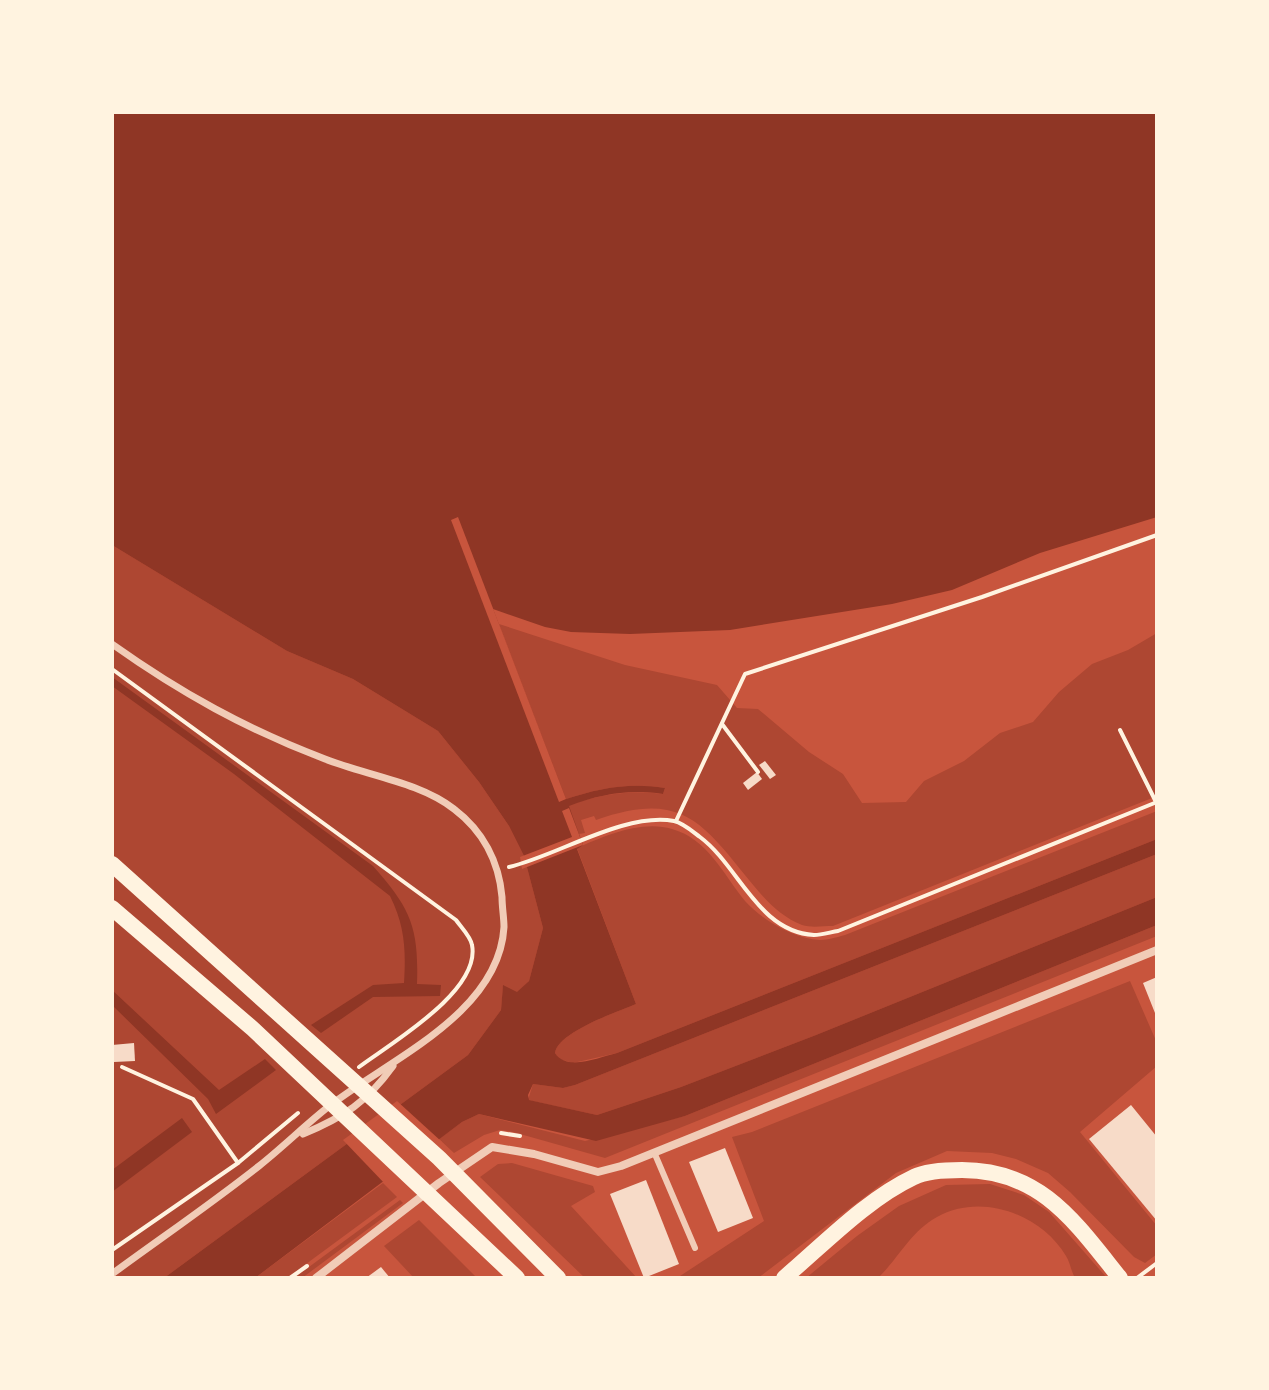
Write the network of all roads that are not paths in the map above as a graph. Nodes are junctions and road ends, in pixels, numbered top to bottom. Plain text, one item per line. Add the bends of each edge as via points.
1 (112, 644) edge
2 (112, 864) edge
3 (112, 908) edge
4 (1157, 950) edge
5 (397, 1061) junction
6 (297, 1136) junction
7 (654, 1152) junction
8 (695, 1248) dead end
9 (112, 1274) edge
10 (316, 1278) edge
11 (517, 1278) edge
12 (558, 1278) edge
13 (784, 1278) edge
14 (1120, 1278) edge

1 - 5 street via 237,723 415,788 454,809 481,838 498,868 504,928 498,955 470,1003
2 - 12 main road via 439,1158
3 - 11 main road via 253,1029
4 - 7 street
5 - 6 street via 326,1109
5 - 6 street via 375,1091 336,1120
6 - 9 street
7 - 8 lane
7 - 10 street via 598,1172 492,1147
13 - 14 main road via 872,1204 915,1176 954,1170 984,1170 1034,1186 1065,1212

